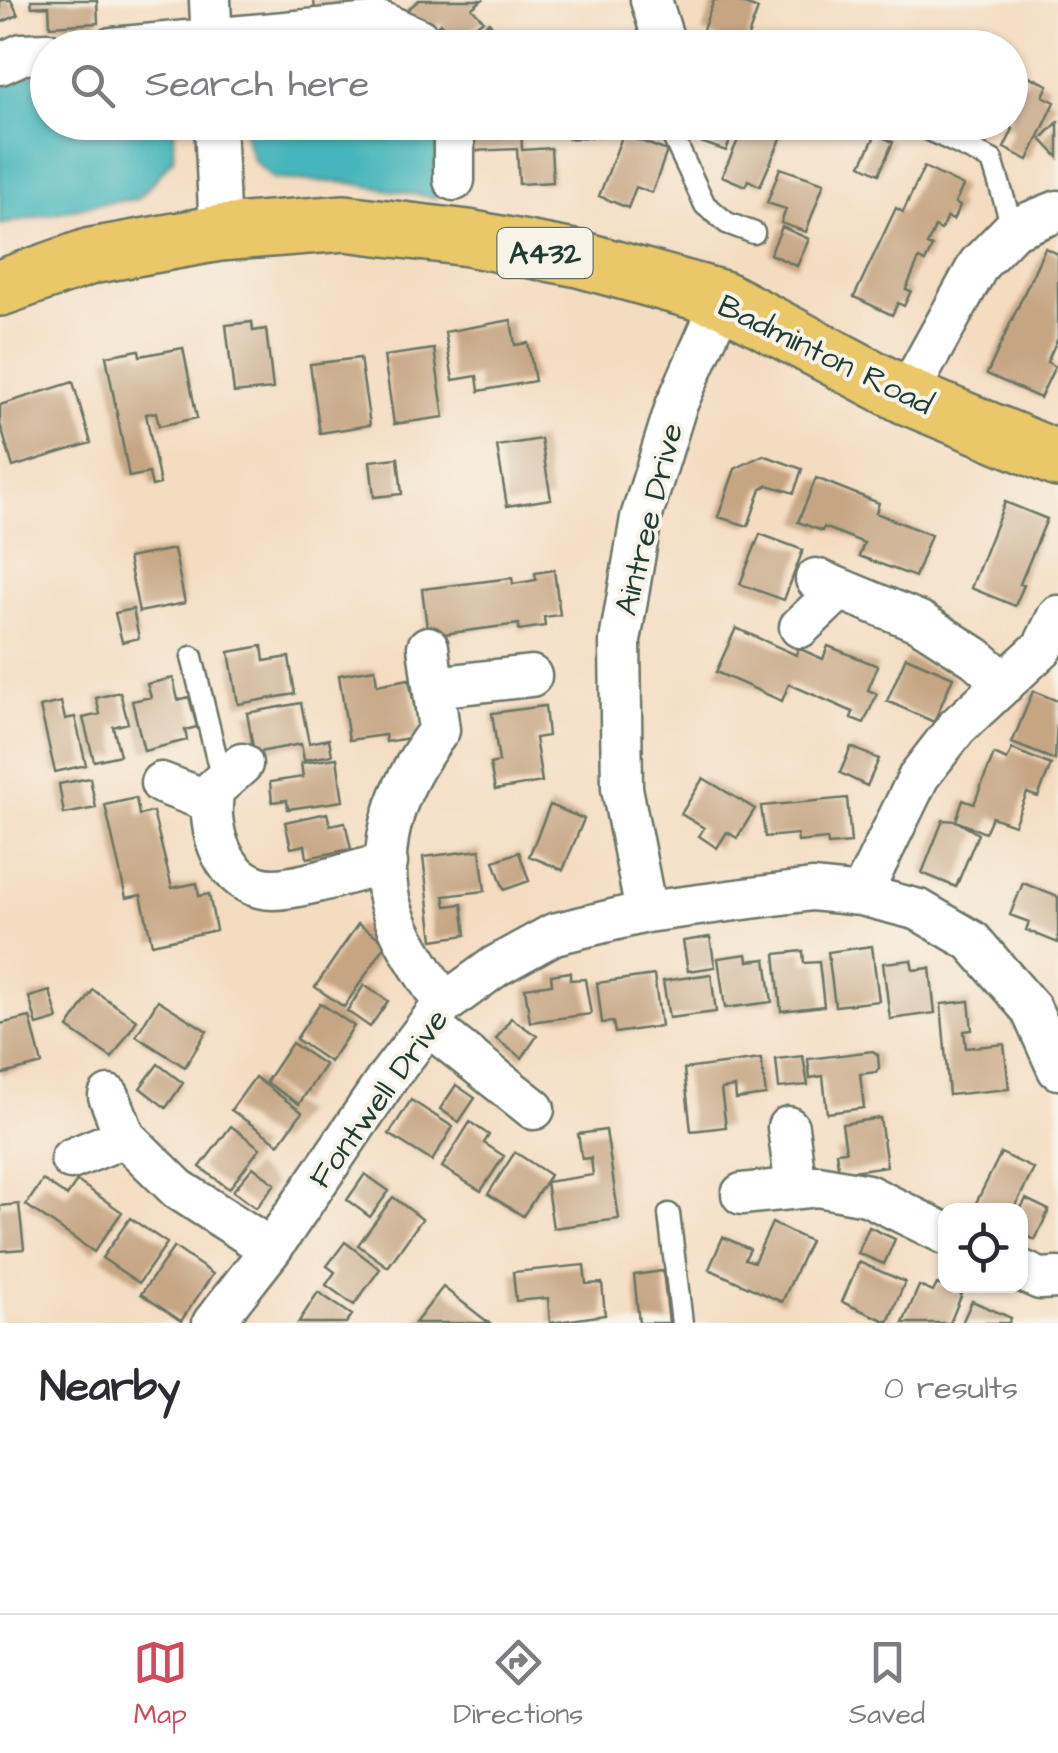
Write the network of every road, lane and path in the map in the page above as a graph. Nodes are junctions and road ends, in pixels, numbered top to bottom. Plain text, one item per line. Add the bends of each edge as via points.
1 (210, 0) edge
2 (651, 0) edge
3 (211, 30) edge
4 (326, 30) edge
5 (399, 30) edge
6 (660, 30) edge
7 (30, 53) edge
8 (0, 64) edge
9 (216, 140) edge
10 (454, 140) edge
11 (674, 140) edge
12 (950, 140) edge
13 (454, 180) dead end
14 (1058, 211) edge
15 (1014, 229) junction
16 (220, 233) junction
17 (754, 233) dead end
18 (0, 288) edge
19 (723, 299) junction
20 (906, 396) junction
21 (1058, 459) edge
22 (800, 627) dead end
23 (1053, 639) edge
24 (428, 647) dead end
25 (192, 657) dead end
26 (531, 676) dead end
27 (1005, 683) junction
28 (434, 687) junction
29 (161, 782) dead end
30 (225, 782) junction
31 (386, 863) junction
32 (861, 895) junction
33 (646, 912) junction
34 (1044, 1000) edge
35 (436, 1014) junction
36 (1058, 1069) edge
37 (109, 1096) dead end
38 (534, 1109) dead end
39 (788, 1127) dead end
40 (125, 1137) junction
41 (71, 1159) dead end
42 (796, 1188) junction
43 (742, 1194) dead end
44 (669, 1214) dead end
45 (938, 1230) edge
46 (271, 1248) junction
47 (1028, 1274) edge
48 (1058, 1278) edge
49 (213, 1323) edge
50 (682, 1323) edge

1 - 3 street
2 - 6 street
4 - 5 street via 383,23
7 - 8 street
9 - 16 street
10 - 13 street
11 - 17 lane via 705,205 726,223
12 - 15 lane via 992,160
14 - 15 street
15 - 20 street via 979,264
16 - 18 main road, Badminton Road / A432 via 92,256
16 - 19 main road, Badminton Road / A432 via 345,223 468,238 580,259
19 - 20 main road, Badminton Road / A432
19 - 33 street, Aintree Drive via 676,406 653,480 620,641 622,788
20 - 21 main road, Badminton Road / A432
22 - 27 street via 827,584 920,622
23 - 27 street
24 - 28 street
25 - 30 lane
26 - 28 street
27 - 32 street via 956,728 920,776
28 - 31 street via 439,730 392,810
29 - 30 street
30 - 31 street via 212,827 220,853 244,880 272,889
31 - 35 street via 388,897
32 - 33 street via 812,890
32 - 34 street via 919,910 972,941
33 - 35 street, Fontwell Drive via 554,934 496,966
34 - 36 street
35 - 38 street
35 - 46 street, Fontwell Drive
37 - 40 street
39 - 42 street
40 - 41 street
40 - 46 street via 178,1189
42 - 43 street
42 - 45 street via 867,1195
44 - 50 lane
46 - 49 street, Fontwell Drive
47 - 48 street

